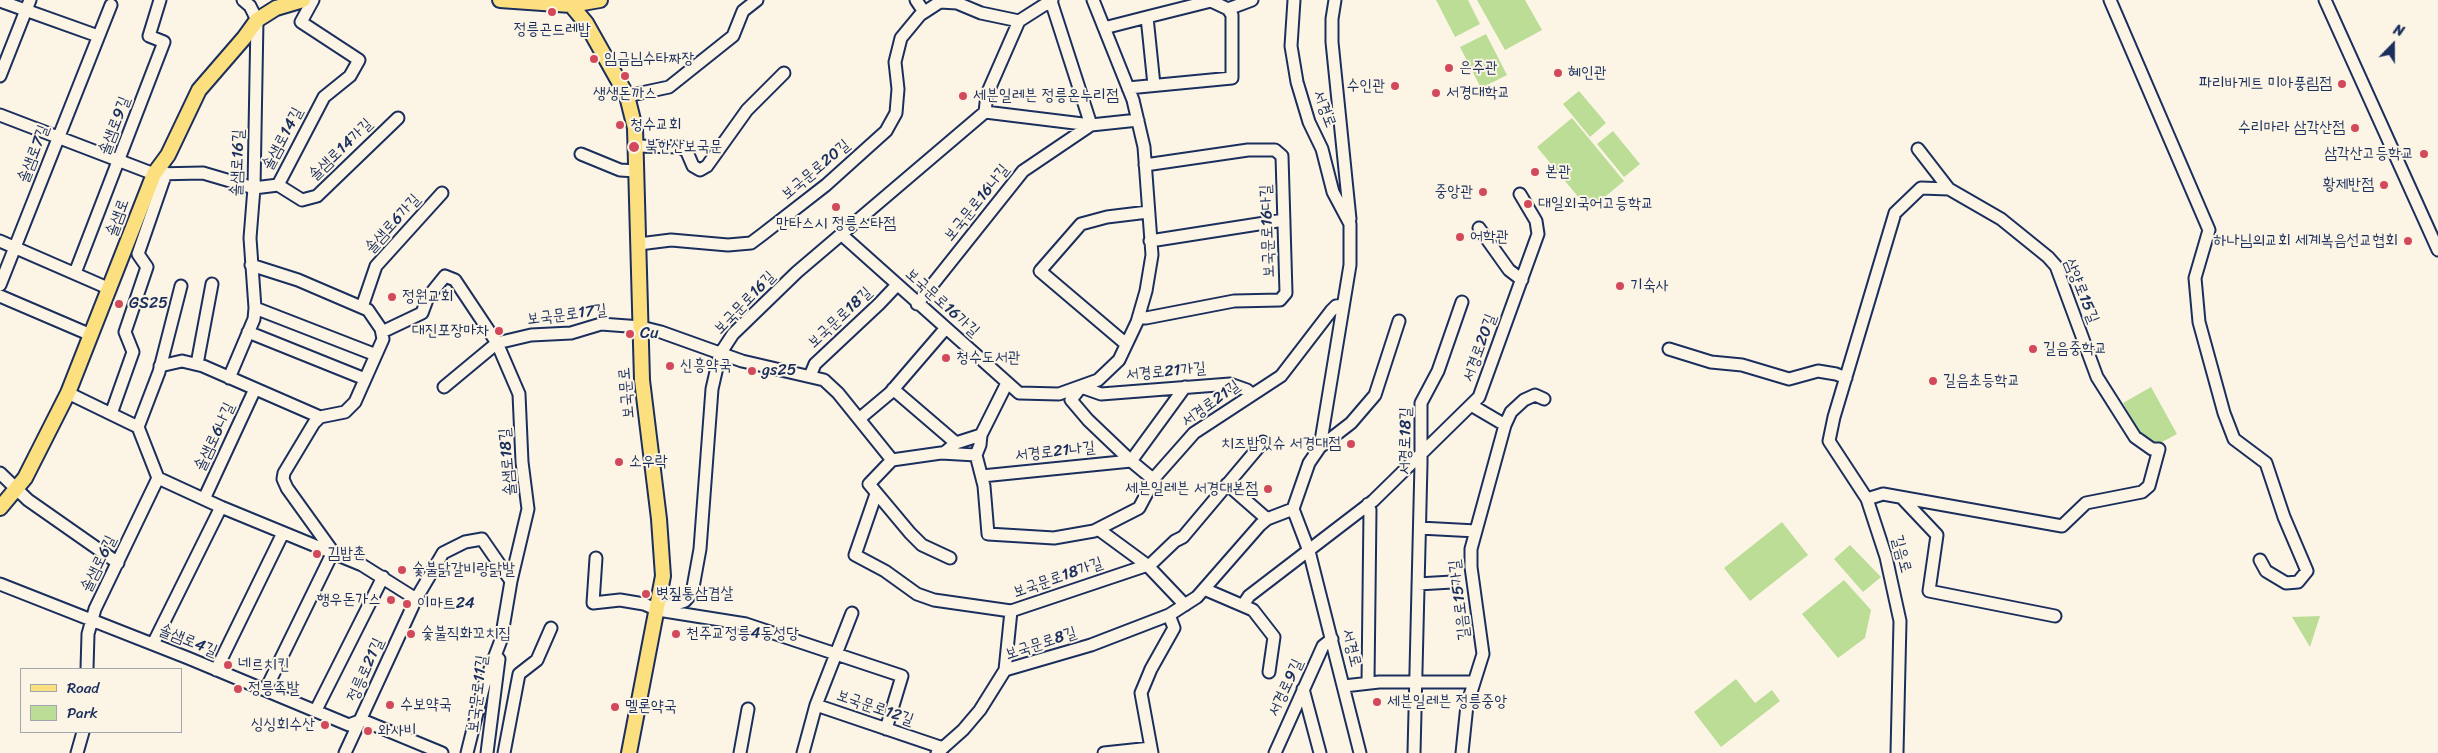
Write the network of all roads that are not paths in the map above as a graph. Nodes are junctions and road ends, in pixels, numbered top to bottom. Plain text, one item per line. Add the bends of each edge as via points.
1 (160, 0) edge
2 (243, 0) edge
3 (302, 0) edge
4 (313, 0) edge
5 (500, 0) edge
6 (600, 0) edge
7 (757, 0) edge
8 (916, 0) edge
9 (1052, 0) edge
10 (1093, 0) edge
11 (1211, 0) edge
12 (1252, 0) edge
13 (1294, 0) edge
14 (1335, 0) edge
15 (2110, 0) edge
16 (2325, 0) edge
17 (0, 1) edge
18 (570, 2) edge
19 (955, 2) edge
20 (111, 5) dead end
21 (28, 6) edge
22 (1228, 9) junction
23 (924, 12) junction
24 (1147, 17) junction
25 (257, 20) junction
26 (1019, 22) junction
27 (1104, 28) junction
28 (98, 36) junction
29 (784, 73) dead end
30 (0, 76) edge
31 (1154, 85) junction
32 (1128, 88) junction
33 (627, 96) junction
34 (985, 112) junction
35 (0, 115) edge
36 (398, 118) dead end
37 (1138, 120) junction
38 (1091, 125) junction
39 (58, 136) junction
40 (635, 146) junction
41 (1918, 149) dead end
42 (581, 154) dead end
43 (119, 160) junction
44 (1146, 165) junction
45 (636, 171) junction
46 (160, 173) junction
47 (278, 185) junction
48 (254, 188) junction
49 (1950, 189) junction
50 (442, 193) dead end
51 (1520, 194) dead end
52 (1148, 212) junction
53 (1284, 220) junction
54 (1350, 224) junction
55 (1479, 228) dead end
56 (842, 235) junction
57 (0, 241) edge
58 (1150, 241) junction
59 (639, 244) junction
60 (16, 247) junction
61 (2438, 250) edge
62 (251, 265) junction
63 (74, 273) junction
64 (1522, 280) junction
65 (212, 284) dead end
66 (0, 285) edge
67 (897, 285) junction
68 (181, 286) dead end
69 (110, 289) junction
70 (0, 296) edge
71 (1462, 302) dead end
72 (917, 304) junction
73 (1343, 305) junction
74 (362, 307) junction
75 (256, 308) junction
76 (1138, 317) junction
77 (1399, 321) dead end
78 (640, 328) junction
79 (945, 328) junction
80 (248, 332) junction
81 (382, 332) junction
82 (91, 335) junction
83 (499, 343) junction
84 (1126, 344) junction
85 (1669, 348) dead end
86 (376, 354) junction
87 (720, 354) junction
88 (197, 364) junction
89 (160, 366) junction
90 (810, 376) junction
91 (229, 378) junction
92 (1846, 378) junction
93 (365, 379) junction
94 (1007, 383) junction
95 (444, 387) dead end
96 (1080, 387) junction
97 (1185, 387) junction
98 (255, 389) junction
99 (893, 389) junction
100 (68, 393) junction
101 (1252, 394) junction
102 (1544, 399) dead end
103 (1471, 405) junction
104 (112, 414) junction
105 (320, 417) junction
106 (859, 419) junction
107 (1505, 425) junction
108 (138, 427) junction
109 (981, 435) junction
110 (1262, 442) dead end
111 (956, 444) junction
112 (1320, 447) junction
113 (1422, 452) junction
114 (944, 453) junction
115 (976, 455) junction
116 (892, 460) junction
117 (1130, 461) junction
118 (0, 473) edge
119 (982, 476) junction
120 (158, 478) junction
121 (1154, 480) junction
122 (1227, 484) junction
123 (17, 490) junction
124 (876, 494) junction
125 (1902, 498) junction
126 (204, 499) junction
127 (1867, 499) junction
128 (1368, 504) junction
129 (221, 507) junction
130 (0, 508) edge
131 (1293, 509) junction
132 (1267, 519) junction
133 (1420, 528) junction
134 (1098, 529) junction
135 (1476, 531) junction
136 (283, 533) junction
137 (1309, 551) junction
138 (333, 552) junction
139 (596, 558) dead end
140 (950, 558) dead end
141 (2260, 560) dead end
142 (118, 563) junction
143 (1146, 566) junction
144 (383, 577) junction
145 (511, 581) junction
146 (1452, 582) dead end
147 (0, 584) edge
148 (1418, 584) junction
149 (1204, 589) junction
150 (416, 599) junction
151 (1185, 605) junction
152 (1244, 605) junction
153 (658, 610) junction
154 (1010, 611) junction
155 (852, 613) dead end
156 (1168, 615) junction
157 (2055, 616) dead end
158 (92, 620) junction
159 (551, 628) dead end
160 (1332, 639) junction
161 (501, 640) junction
162 (153, 644) junction
163 (837, 653) junction
164 (87, 668) edge
165 (216, 670) junction
166 (1006, 670) junction
167 (1269, 672) dead end
168 (1368, 682) junction
169 (1415, 682) junction
170 (1474, 682) junction
171 (1344, 686) junction
172 (267, 687) dead end
173 (1304, 689) junction
174 (816, 705) junction
175 (317, 708) dead end
176 (748, 709) dead end
177 (362, 720) junction
178 (886, 729) junction
179 (83, 733) edge
180 (940, 750) edge
181 (1151, 750) edge
182 (78, 753) edge
183 (345, 753) edge
184 (442, 753) edge
185 (467, 753) edge
186 (487, 753) edge
187 (504, 753) edge
188 (629, 753) edge
189 (740, 753) edge
190 (803, 753) edge
191 (1104, 753) edge
192 (1275, 753) edge
193 (1320, 753) edge
194 (1360, 753) edge
195 (1414, 753) edge
196 (1462, 753) edge
197 (1897, 753) edge

1 - 43 street, 솔샘로9길 via 149,36 164,42
2 - 25 street
3 - 25 main road, 솔샘로 via 276,8
4 - 47 street, 솔샘로14길 via 301,22 359,60 350,76 324,97
5 - 18 main road
6 - 18 main road
7 - 33 street via 743,11 733,36 670,86
8 - 23 street
9 - 26 street
9 - 38 street
10 - 27 street, 보국문로16가길
11 - 22 street
11 - 24 street
12 - 22 street
13 - 54 street, 서경로 via 1291,46 1297,82 1309,122 1322,149 1333,192
14 - 54 street, 서경로 via 1332,42
15 - 141 street via 2209,230 2195,278 2199,322 2224,413 2234,439 2266,463 2307,571 2298,582 2286,583 2266,571
16 - 61 street
17 - 21 street
18 - 33 main road, 보국문로
19 - 23 street, 보국문로20길 via 940,2
19 - 26 street via 981,13
20 - 28 street, 솔샘로7길
21 - 28 street
21 - 30 street
22 - 31 street via 1232,15 1232,78
23 - 59 street, 보국문로20길 via 901,38 895,62 896,113 886,131 826,184 751,243 728,245 671,240
24 - 27 street
24 - 31 street
25 - 46 main road, 솔샘로 via 199,90
25 - 48 street, 솔샘로16길
26 - 34 street via 987,94
27 - 32 street, 보국문로16가길
28 - 39 street, 솔샘로7길
29 - 40 street via 747,110 707,166 700,170 693,166 687,152 681,148
31 - 32 street
32 - 37 street, 보국문로16가길
33 - 40 main road, 보국문로
34 - 38 street
34 - 56 street, 보국문로16길
35 - 39 street
36 - 47 street, 솔샘로14가길 via 317,196 302,200
37 - 38 street
37 - 44 street, 보국문로16가길
38 - 72 street, 보국문로16나길 via 1023,171
39 - 43 street
39 - 60 street, 솔샘로7길
40 - 45 main road, 보국문로
41 - 49 street, 삼양로15길
42 - 45 street via 620,170
43 - 46 street
43 - 63 street, 솔샘로9길
44 - 52 street, 보국문로16가길
44 - 53 street, 보국문로16다길 via 1248,150 1275,150 1282,156
45 - 59 main road, 보국문로
46 - 48 street, 솔샘로14길 via 204,172
46 - 69 main road, 솔샘로
46 - 104 street via 138,254 146,267 125,332 133,352
47 - 48 street, 솔샘로14길
48 - 62 street, 솔샘로16길
49 - 92 street, 길음로 via 1921,188 1895,213
49 - 125 street, 삼양로15길 via 2001,219 2056,266 2096,377 2135,437 2152,449 2159,449 2149,486 2142,492 2086,503 2062,526
50 - 74 street, 솔샘로6가길 via 376,266
51 - 64 street, 서경로20길 via 1536,221 1538,234
52 - 58 street, 보국문로16가길
52 - 84 street via 1081,224 1040,271
53 - 58 street
53 - 76 street, 보국문로16다길 via 1286,292 1280,300 1234,301
54 - 73 street, 서경로 via 1350,265
55 - 64 street via 1509,270
56 - 67 street, 보국문로16가길
56 - 87 street, 보국문로16길 via 797,272 733,334
57 - 60 street
58 - 76 street, 보국문로16가길 via 1152,255
59 - 78 main road, 보국문로
60 - 63 street
60 - 66 street, 솔샘로7길
62 - 74 street via 298,280
62 - 75 street, 솔샘로16길
63 - 69 street
64 - 103 street, 서경로20길 via 1482,391
65 - 88 street
67 - 72 street, 보국문로16가길
67 - 90 street, 보국문로18길 via 815,364
68 - 89 street
69 - 82 main road, 솔샘로
70 - 82 street
71 - 113 street, 서경로18길 via 1438,371 1421,403
72 - 79 street, 보국문로16가길
73 - 101 street, 서경로21길 via 1331,311 1281,376
73 - 112 street, 서경로
74 - 81 street via 368,310
75 - 80 street, 솔샘로16길
75 - 86 street
76 - 84 street, 보국문로16가길
77 - 112 street, 서경로 via 1376,394 1351,424
78 - 83 street, 보국문로17길 via 601,324 571,333 531,335
78 - 87 street via 661,332
78 - 153 main road, 보국문로 via 642,380 663,576
79 - 94 street, 보국문로16가길
79 - 99 street
80 - 91 street, 솔샘로16길
80 - 93 street
81 - 83 street via 422,313 428,297 446,276 455,280
81 - 86 street via 383,339
82 - 100 main road, 솔샘로
83 - 95 street, 보국문로17길
83 - 145 street, 솔샘로18길 via 519,394 528,509
84 - 96 street, 보국문로16가길 via 1119,360 1098,380
85 - 92 street via 1710,362 1742,365 1789,379 1818,371
86 - 93 street
87 - 90 street
87 - 153 street, 보국문로16길 via 712,389 700,549 692,593 685,601
88 - 89 street via 182,360
88 - 91 street
89 - 108 street
90 - 106 street via 824,380 838,392
91 - 98 street
92 - 127 street, 길음로 via 1829,441
93 - 105 street via 355,402 345,412
94 - 96 street, 보국문로16가길 via 1019,393 1059,394
94 - 109 street
96 - 97 street, 서경로21가길 via 1101,394
96 - 117 street via 1071,400
97 - 101 street, 서경로21가길 via 1230,384
97 - 117 street
98 - 105 street
98 - 126 street, 솔샘로6나길
99 - 106 street
99 - 111 street
100 - 104 street
100 - 123 main road, 솔샘로
101 - 121 street, 서경로21길 via 1194,433
102 - 107 street, 길음로15가길 via 1535,395 1524,400 1511,412
103 - 107 street
103 - 113 street, 서경로20길
104 - 108 street
105 - 138 street via 306,433 283,479
106 - 116 street
107 - 135 street, 길음로15가길
108 - 120 street
109 - 111 street
109 - 115 street, 서경로21길
110 - 122 street, 보국문로18가길
111 - 114 street
112 - 131 street, 서경로 via 1309,463
113 - 128 street, 서경로20길
113 - 133 street, 서경로18길
114 - 115 street
114 - 116 street
115 - 119 street, 서경로21길
116 - 124 street via 869,484
117 - 119 street, 서경로21나길
117 - 121 street
118 - 123 street
119 - 134 street, 서경로21길 via 988,534 1054,538
120 - 126 street
120 - 142 street, 솔샘로6길
121 - 134 street, 서경로21길 via 1139,508
122 - 132 street
122 - 143 street, 보국문로18가길 via 1183,536
123 - 130 main road, 솔샘로
123 - 142 street
124 - 140 street via 922,545
124 - 154 street, 보국문로18가길 via 855,555 886,571 917,594 934,600
125 - 127 street via 1883,494
125 - 157 street via 1937,535 1929,591
126 - 129 street
127 - 197 street, 길음로 via 1886,557 1900,621
128 - 137 street, 서경로20길
128 - 168 street
129 - 136 street
129 - 162 street
131 - 132 street, 보국문로8길
131 - 137 street, 서경로
132 - 149 street, 보국문로8길
133 - 135 street
133 - 148 street, 서경로18길
134 - 143 street
135 - 170 street, 길음로15가길 via 1470,567 1483,654
136 - 138 street
136 - 165 street
137 - 152 street via 1249,596
137 - 160 street, 서경로
138 - 144 street
138 - 172 street
139 - 153 street via 594,603 620,600
142 - 158 street, 솔샘로6길
143 - 151 street
143 - 154 street, 보국문로18가길
144 - 150 street
144 - 175 street
145 - 150 street via 482,539 465,542 443,553
145 - 161 street, 솔샘로18길
146 - 148 street
147 - 158 street, 솔샘로4길
148 - 169 street, 서경로18길
149 - 151 street, 보국문로8길
149 - 152 street
150 - 177 street, 정릉로21길
151 - 156 street, 보국문로8길
152 - 167 street via 1253,610 1274,638
153 - 163 street via 746,624
153 - 188 main road, 보국문로
154 - 166 street
155 - 163 street
156 - 166 street, 보국문로8길 via 1091,644
156 - 181 street via 1174,628 1141,693
158 - 162 street, 솔샘로4길
158 - 164 street, 솔샘로6길 via 88,634
159 - 187 street via 537,660 519,674
160 - 171 street, 서경로
160 - 173 street, 서경로9길 via 1323,646
161 - 185 street, 솔샘로18길 via 484,685
161 - 186 street, 보국문로11길
162 - 165 street, 솔샘로4길
163 - 174 street
163 - 178 street via 902,676
165 - 177 street, 솔샘로4길 via 349,725
166 - 180 street, 보국문로8길 via 980,710
168 - 169 street
168 - 171 street
169 - 170 street
169 - 195 street, 서경로18길
170 - 196 street, 길음로15가길 via 1464,718
171 - 194 street, 서경로
173 - 192 street, 서경로9길
173 - 193 street
174 - 178 street, 보국문로12길
174 - 190 street, 보국문로12길
176 - 189 street
177 - 183 street, 정릉로21길
177 - 184 street
178 - 180 street, 보국문로12길
179 - 182 street
181 - 191 street

